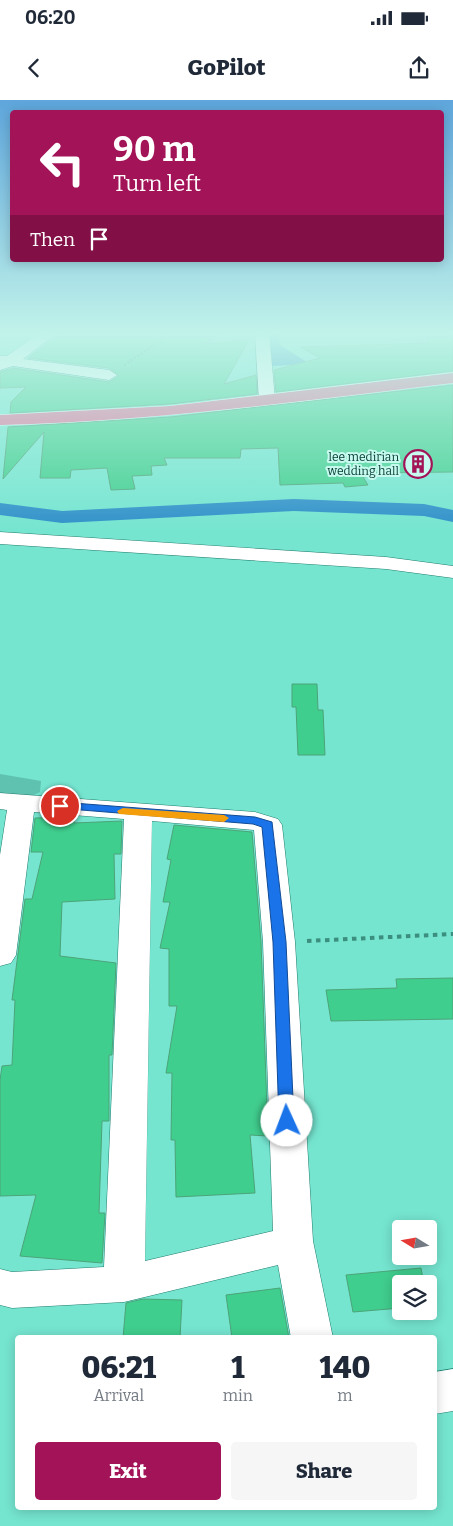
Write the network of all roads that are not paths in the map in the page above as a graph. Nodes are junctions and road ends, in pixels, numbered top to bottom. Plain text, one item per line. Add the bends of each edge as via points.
1 (278, 399) edge
2 (266, 400) joint
3 (0, 420) edge
4 (0, 538) edge
5 (453, 572) edge
6 (11, 802) edge
7 (138, 813) junction
8 (0, 954) edge
9 (293, 1242) junction
10 (124, 1284) junction
11 (0, 1287) edge
12 (311, 1335) edge
13 (453, 1390) edge
14 (437, 1393) edge

1 - 2 highway
2 - 3 highway
4 - 5 street via 386,563
6 - 7 street
6 - 8 street
7 - 9 street via 255,820 268,825 279,942
7 - 10 street
9 - 10 street
9 - 12 street
10 - 11 street via 12,1290
13 - 14 street

